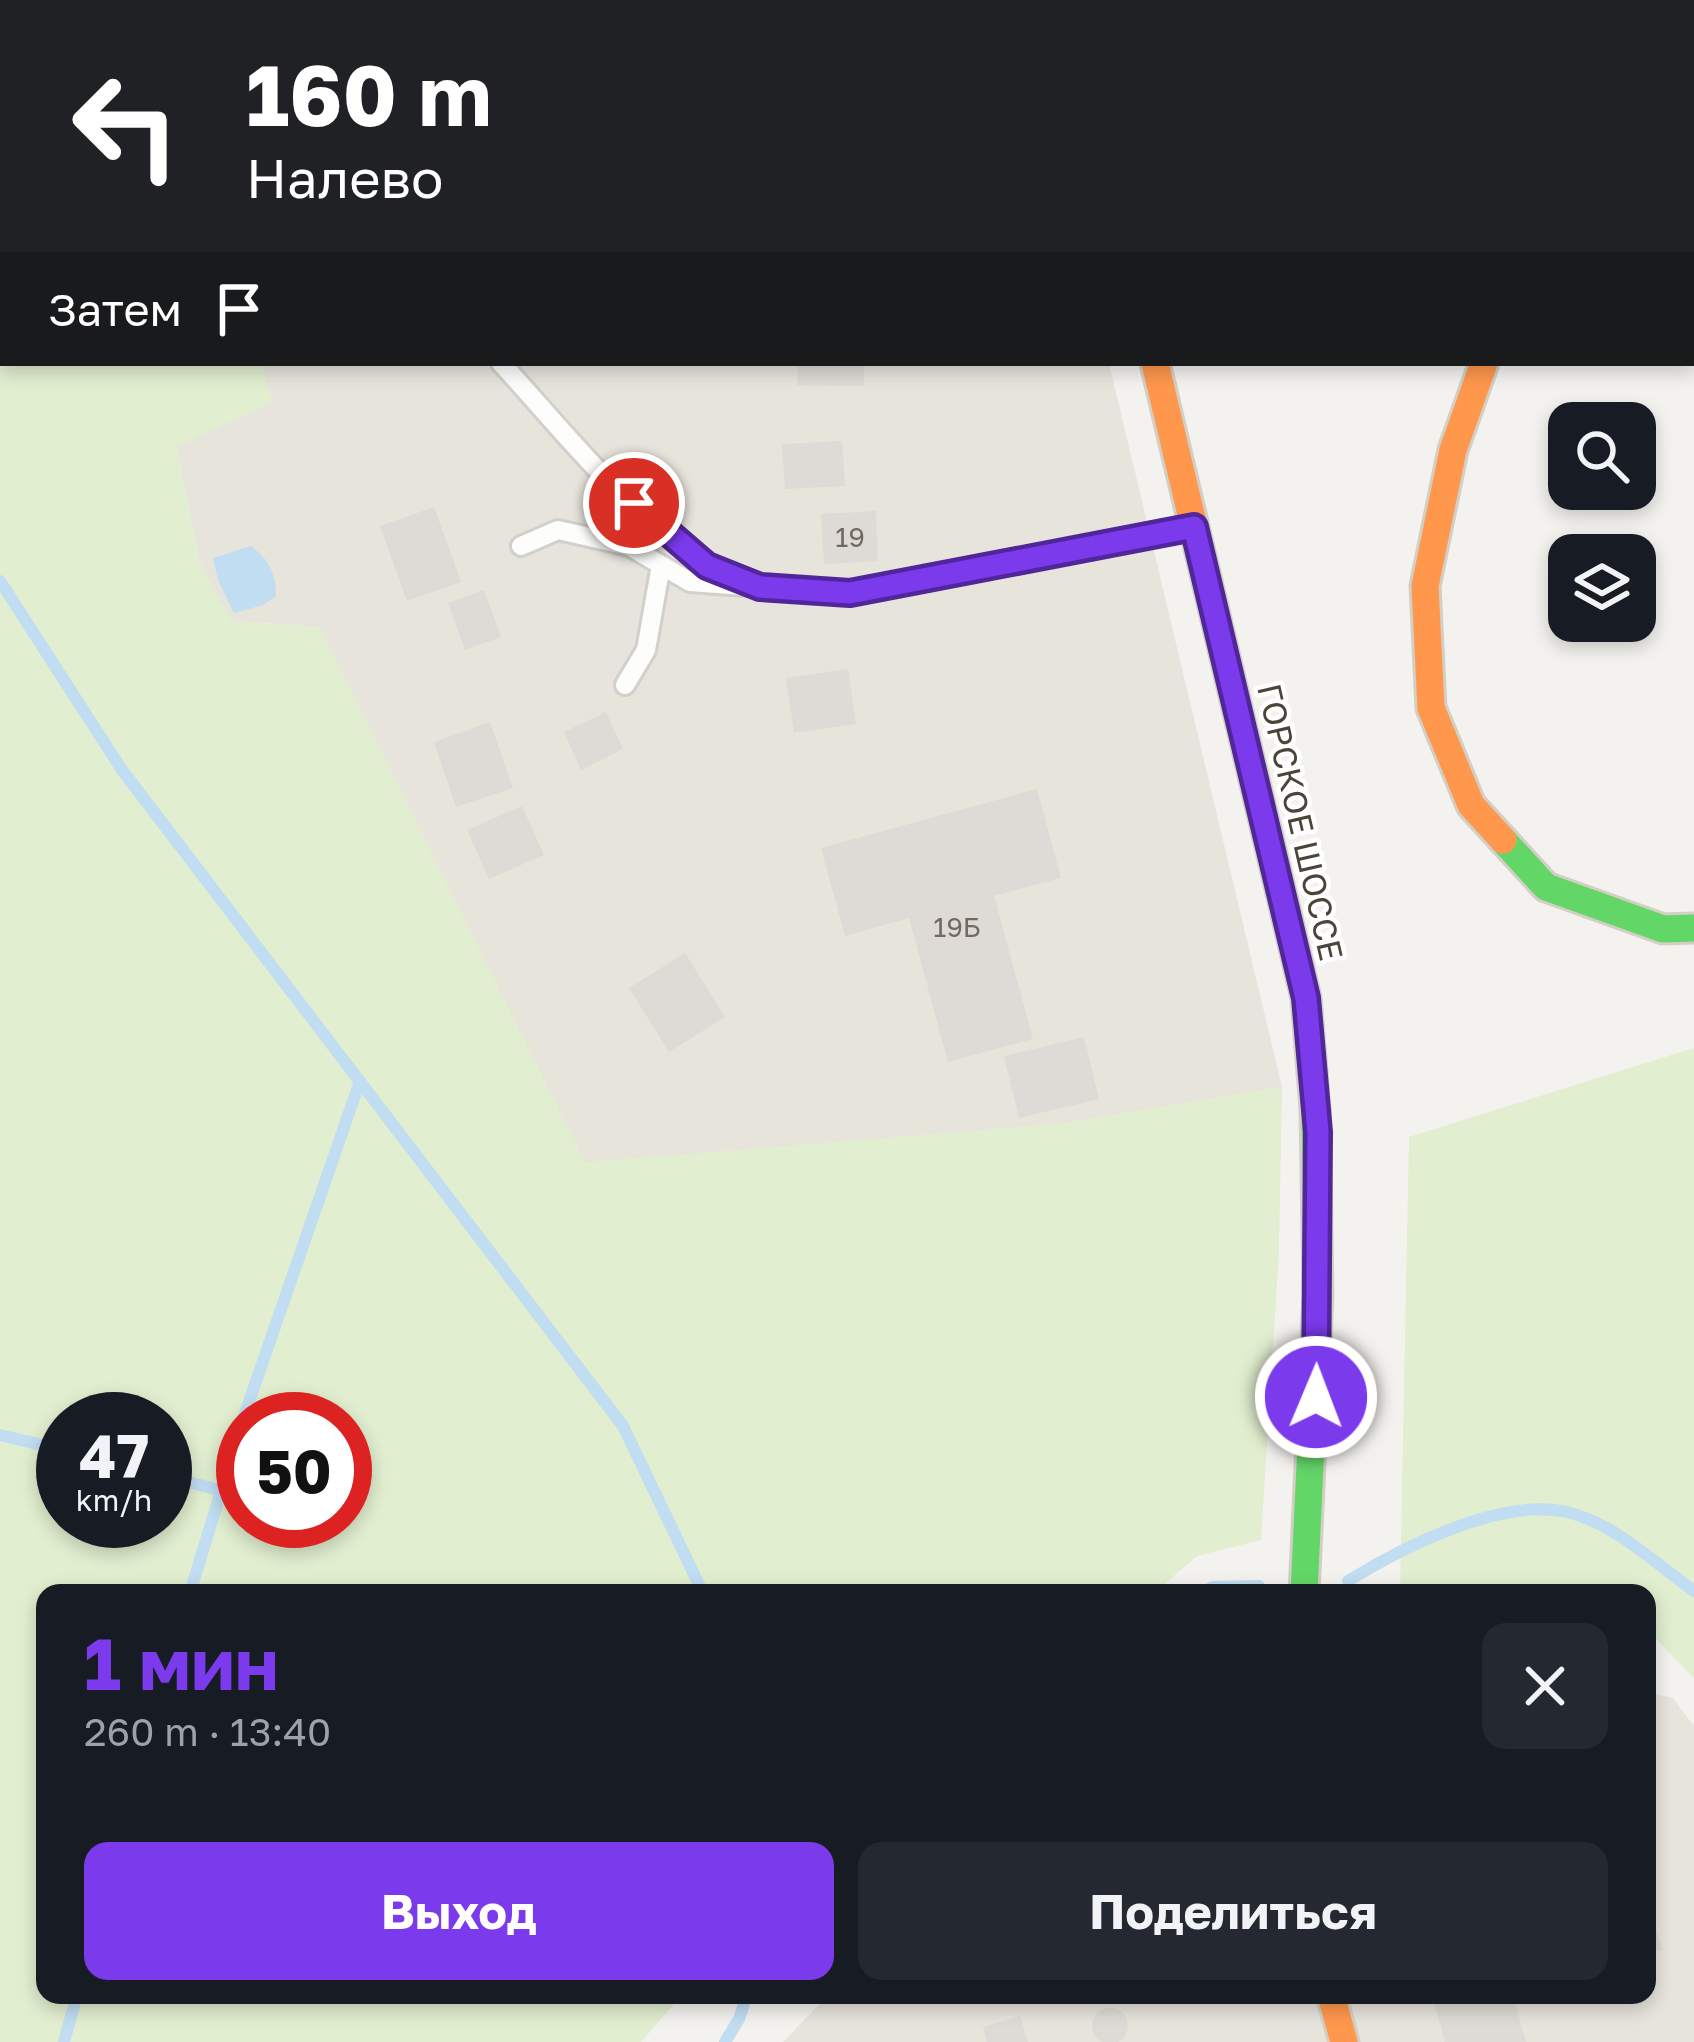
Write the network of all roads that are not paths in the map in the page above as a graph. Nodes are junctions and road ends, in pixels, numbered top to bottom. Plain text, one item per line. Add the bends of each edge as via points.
1 (504, 366) edge
2 (1156, 366) edge
3 (1483, 366) edge
4 (1194, 527) junction
5 (521, 546) dead end
6 (661, 565) junction
7 (760, 587) junction
8 (625, 685) dead end
9 (1694, 928) edge
10 (1305, 1584) edge
11 (1333, 2004) edge
12 (1343, 2042) edge

1 - 7 lane via 662,530 707,566
2 - 4 main road, ГОРСКОЕ ШОССЕ
3 - 9 main road via 1453,450 1425,586 1431,708 1471,805 1546,887 1663,929
4 - 7 lane via 850,593
4 - 10 main road, ГОРСКОЕ ШОССЕ via 1306,998 1318,1098 1316,1397
5 - 6 lane via 557,530 628,546
6 - 7 lane via 690,582
6 - 8 lane via 646,650
11 - 12 main road

